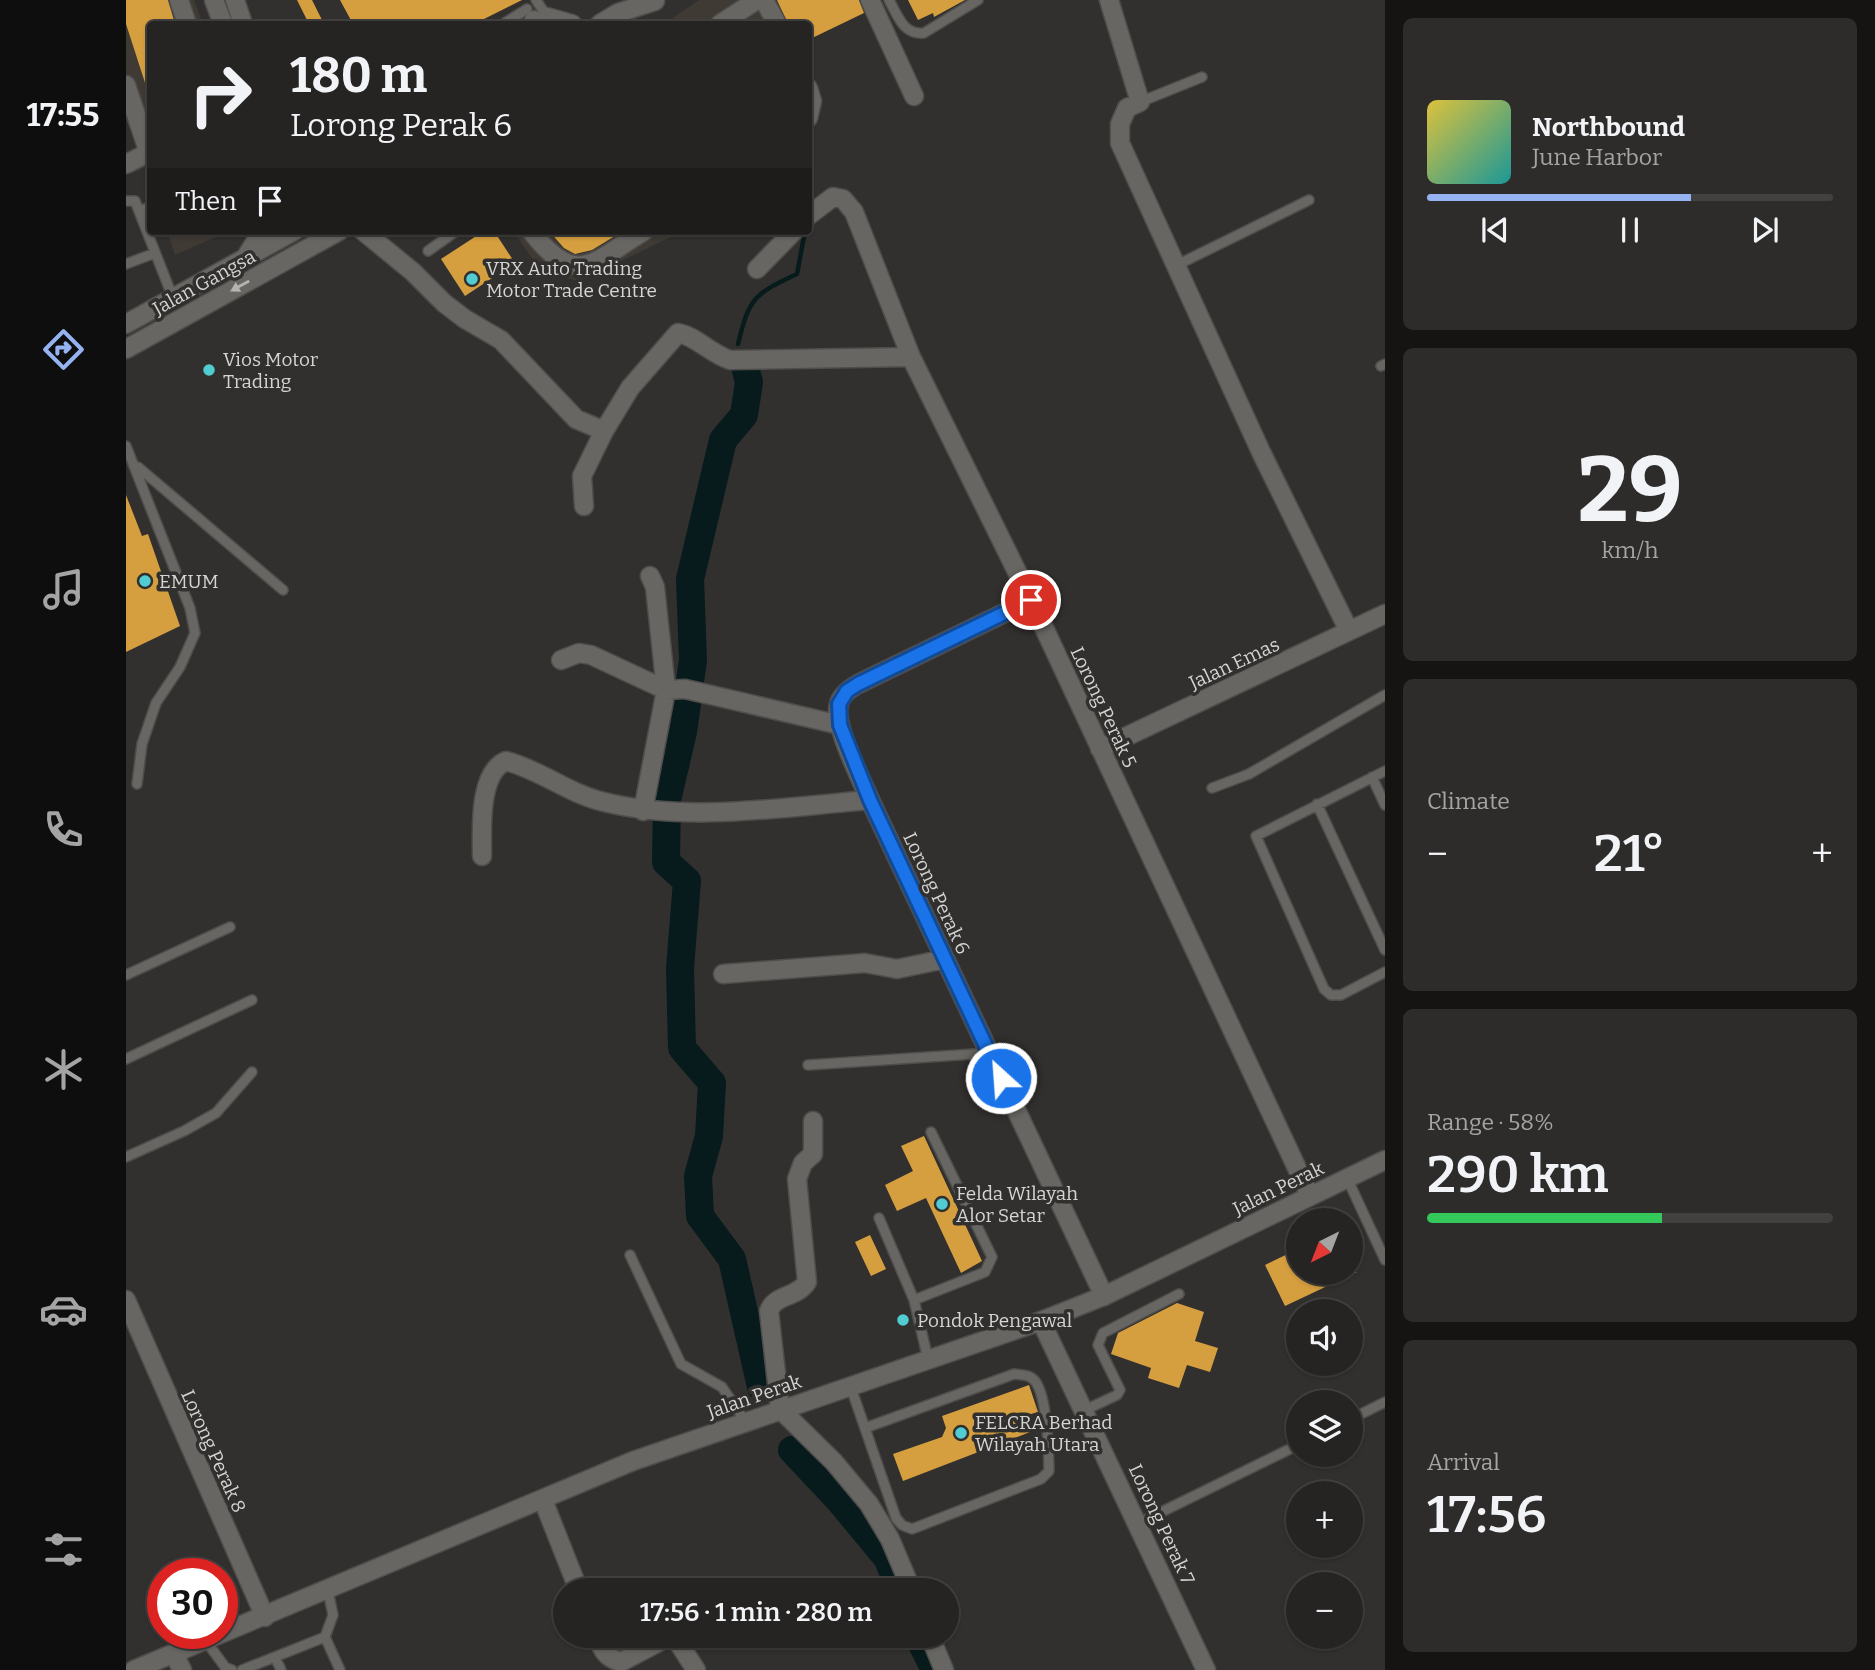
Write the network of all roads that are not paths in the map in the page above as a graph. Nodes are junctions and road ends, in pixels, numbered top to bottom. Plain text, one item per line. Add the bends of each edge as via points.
1 (179, 0) edge
2 (214, 0) edge
3 (235, 0) edge
4 (536, 0) edge
5 (655, 0) edge
6 (757, 0) edge
7 (764, 0) edge
8 (870, 0) edge
9 (889, 0) edge
10 (978, 0) edge
11 (1109, 0) edge
12 (537, 17) edge
13 (186, 21) edge
14 (222, 21) edge
15 (242, 21) edge
16 (518, 21) edge
17 (557, 21) edge
18 (605, 21) edge
19 (630, 21) edge
20 (725, 21) edge
21 (775, 21) edge
22 (1202, 77) dead end
23 (126, 85) edge
24 (914, 96) dead end
25 (1140, 102) junction
26 (147, 142) edge
27 (147, 150) edge
28 (126, 164) edge
29 (126, 201) edge
30 (1309, 201) dead end
31 (147, 208) edge
32 (139, 211) junction
33 (812, 213) edge
34 (147, 232) edge
35 (148, 235) edge
36 (260, 235) edge
37 (287, 235) edge
38 (330, 235) edge
39 (368, 235) edge
40 (450, 235) edge
41 (535, 235) edge
42 (637, 235) edge
43 (790, 235) edge
44 (309, 244) edge
45 (428, 251) dead end
46 (155, 253) junction
47 (246, 258) junction
48 (126, 264) edge
49 (1175, 266) junction
50 (757, 270) dead end
51 (173, 298) junction
52 (126, 324) edge
53 (126, 349) edge
54 (911, 357) junction
55 (604, 431) junction
56 (126, 446) edge
57 (136, 466) junction
58 (584, 506) dead end
59 (650, 576) dead end
60 (283, 590) dead end
61 (1031, 600) junction
62 (1385, 614) edge
63 (1349, 631) junction
64 (562, 660) dead end
65 (666, 690) junction
66 (1385, 695) edge
67 (840, 725) junction
68 (1100, 749) junction
69 (1385, 771) edge
70 (1372, 777) junction
71 (137, 784) dead end
72 (1212, 788) dead end
73 (870, 800) junction
74 (1317, 804) junction
75 (1385, 805) edge
76 (643, 811) junction
77 (482, 856) dead end
78 (230, 927) dead end
79 (1385, 950) edge
80 (945, 959) junction
81 (1385, 972) edge
82 (723, 974) dead end
83 (126, 975) edge
84 (252, 1000) dead end
85 (989, 1053) junction
86 (126, 1059) edge
87 (808, 1065) dead end
88 (252, 1072) dead end
89 (813, 1121) dead end
90 (931, 1132) dead end
91 (126, 1157) edge
92 (1385, 1160) edge
93 (1347, 1178) junction
94 (1310, 1196) junction
95 (879, 1218) dead end
96 (630, 1255) dead end
97 (1385, 1259) edge
98 (1179, 1294) dead end
99 (1104, 1296) junction
100 (126, 1300) edge
101 (914, 1300) junction
102 (1041, 1321) junction
103 (928, 1359) junction
104 (850, 1385) junction
105 (1385, 1402) edge
106 (780, 1409) junction
107 (1084, 1410) junction
108 (1363, 1413) edge
109 (745, 1421) junction
110 (865, 1428) junction
111 (1286, 1451) edge
112 (543, 1500) junction
113 (1139, 1523) junction
114 (574, 1578) edge
115 (906, 1578) edge
116 (328, 1591) junction
117 (265, 1617) junction
118 (238, 1628) edge
119 (325, 1637) junction
120 (602, 1648) edge
121 (648, 1648) edge
122 (680, 1648) edge
123 (935, 1648) edge
124 (195, 1649) edge
125 (212, 1649) edge
126 (275, 1657) junction
127 (178, 1662) edge
128 (134, 1670) edge
129 (232, 1670) edge
130 (242, 1670) edge
131 (281, 1670) edge
132 (340, 1670) edge
133 (696, 1670) edge
134 (944, 1670) edge
135 (1206, 1670) edge

1 - 13 street
2 - 14 street
3 - 15 street
4 - 12 lane
5 - 18 street
5 - 19 street
6 - 20 street
7 - 21 street
8 - 24 street
9 - 10 lane via 905,29 914,34 924,33
11 - 25 street
12 - 16 lane
12 - 17 street
22 - 25 lane
23 - 26 street
25 - 49 street via 1128,108 1120,124 1120,143
27 - 28 street
29 - 32 lane via 135,201
30 - 49 lane
31 - 32 lane
32 - 34 lane
33 - 54 street, Lorong Perak 5 via 833,197 843,199 854,212
35 - 46 lane
36 - 47 street
37 - 47 street, Jalan Gangsa
38 - 44 street, Jalan Gangsa
39 - 55 street via 444,303 501,340 576,419
40 - 45 lane
41 - 42 street via 558,261 579,266
43 - 50 street
44 -> 53 street, Jalan Gangsa
46 - 48 lane
46 - 51 lane
47 - 51 street, Jalan Gangsa
49 - 63 street
51 - 52 street, Jalan Gangsa
54 - 55 street via 730,360 678,333 630,388
54 - 61 street, Lorong Perak 5
55 - 58 street via 582,475
56 - 57 lane
57 - 60 lane
57 - 71 lane via 190,608 195,633 156,704 142,744
59 - 65 street
61 - 67 street via 847,691 839,704
61 - 68 street, Lorong Perak 5
62 - 63 street, Jalan Emas
63 - 68 street, Jalan Emas
64 - 65 street via 579,653 591,655
65 - 67 street
65 - 76 street
66 - 72 lane via 1249,774
67 - 73 street, Lorong Perak 6
68 - 94 street, Lorong Perak 5
69 - 70 lane
70 - 74 lane
70 - 75 lane
73 - 76 street
73 - 80 street, Lorong Perak 6
74 - 79 lane
74 - 81 lane via 1262,831 1256,836 1257,843 1324,989 1341,995
76 - 77 street via 575,794 506,761 493,771 482,807
78 - 83 lane
80 - 82 street via 897,969 865,963
80 - 85 street, Lorong Perak 6
84 - 86 lane
85 - 87 lane
85 - 99 street, Lorong Perak 6
88 - 91 lane via 216,1113
89 - 106 street via 813,1154 803,1163 797,1179 807,1282 795,1294 776,1301 769,1311
90 - 101 lane via 992,1257 985,1272
92 - 93 street, Jalan Perak
93 - 94 street, Jalan Perak
93 - 97 lane
94 - 99 street, Jalan Perak
95 - 101 lane
96 - 109 lane via 673,1352 690,1371 722,1387
98 - 107 lane via 1103,1333 1098,1345 1120,1390
99 - 102 street, Jalan Perak
100 - 117 street, Lorong Perak 8
101 - 103 lane
102 - 103 street, Jalan Perak
102 - 107 street, Lorong Perak 7
103 - 104 street, Jalan Perak
104 - 106 street, Jalan Perak
104 - 110 lane
105 - 108 lane
106 - 109 street, Jalan Perak
106 - 115 street via 869,1504
107 - 113 street, Lorong Perak 7
109 - 112 street, Jalan Perak via 633,1461
110 - 110 lane via 896,1517 912,1529 1041,1479 1049,1471 1041,1395 1027,1375 1014,1374
111 - 113 lane
112 - 114 street
112 - 116 street, Jalan Perak
113 - 135 street, Lorong Perak 7
116 - 117 street, Jalan Perak
116 - 119 lane via 333,1615
117 - 118 street, Jalan Perak
119 - 126 lane
119 - 132 lane
120 - 121 street via 621,1662
122 - 133 street
123 - 134 street
124 - 127 street, Jalan Perak
125 - 129 lane
126 - 130 lane
126 - 131 lane
127 - 128 street, Jalan Perak

